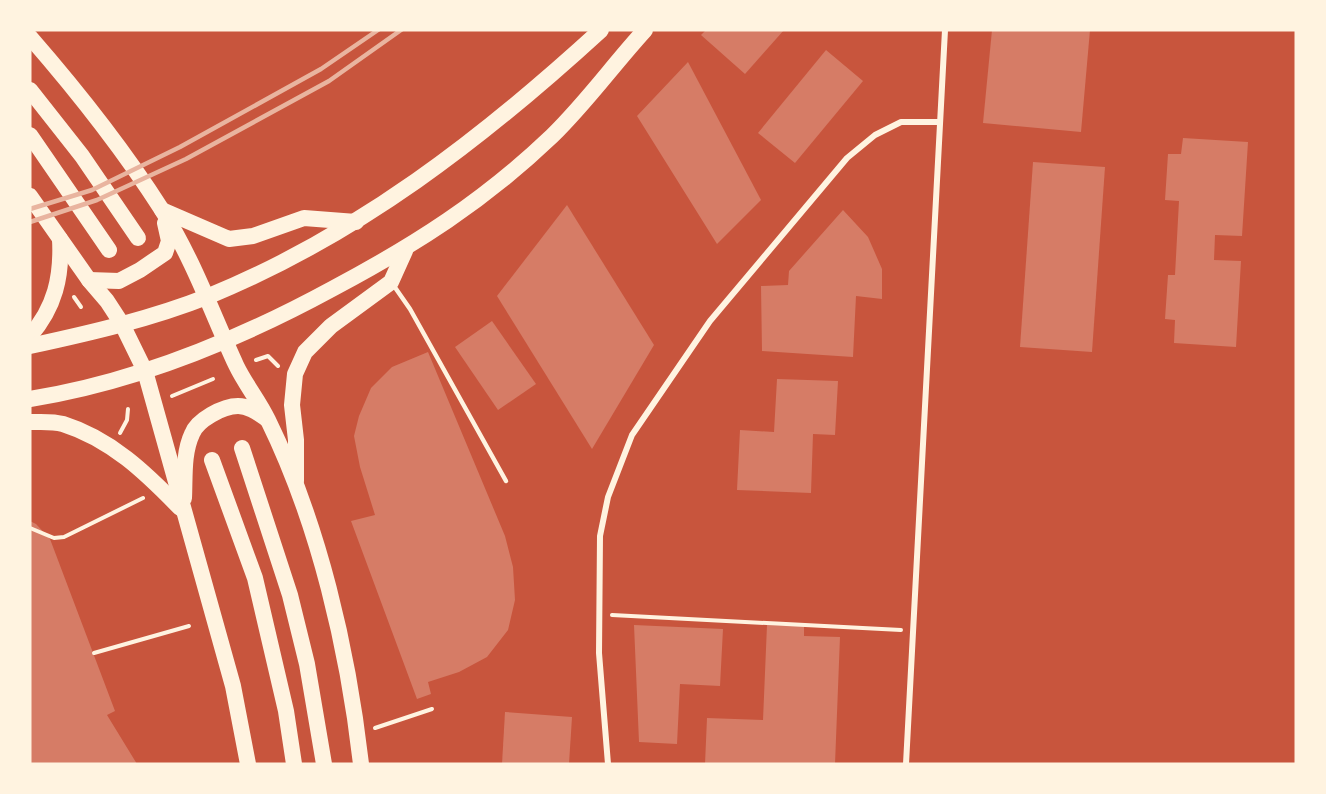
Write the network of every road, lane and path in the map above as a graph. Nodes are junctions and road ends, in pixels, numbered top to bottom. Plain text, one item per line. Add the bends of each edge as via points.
1 (601, 30) edge
2 (645, 30) edge
3 (945, 30) edge
4 (30, 37) edge
5 (30, 90) edge
6 (940, 122) junction
7 (30, 135) edge
8 (30, 196) edge
9 (162, 210) junction
10 (356, 222) junction
11 (60, 238) junction
12 (138, 238) dead end
13 (109, 250) dead end
14 (405, 251) junction
15 (89, 280) junction
16 (391, 282) junction
17 (207, 296) junction
18 (74, 297) dead end
19 (81, 307) dead end
20 (122, 324) junction
21 (30, 336) edge
22 (225, 341) junction
23 (30, 346) edge
24 (256, 360) dead end
25 (282, 370) dead end
26 (145, 371) junction
27 (213, 379) dead end
28 (171, 396) dead end
29 (30, 399) edge
30 (128, 409) dead end
31 (268, 419) junction
32 (30, 422) edge
33 (118, 437) dead end
34 (242, 448) dead end
35 (212, 460) dead end
36 (506, 481) dead end
37 (296, 488) junction
38 (144, 498) dead end
39 (183, 511) junction
40 (30, 528) edge
41 (599, 615) junction
42 (189, 626) dead end
43 (913, 630) junction
44 (94, 653) dead end
45 (432, 709) dead end
46 (375, 728) dead end
47 (249, 764) edge
48 (294, 764) edge
49 (324, 764) edge
50 (361, 764) edge
51 (608, 764) edge
52 (906, 764) edge

1 - 10 highway via 470,144
2 - 14 highway via 550,137 454,218
3 - 6 street
4 - 9 highway via 78,92
5 - 12 highway via 82,156
6 - 41 street via 901,122 875,135 847,158 710,321 632,435 608,497 600,536
6 - 43 street
7 - 13 highway
8 - 11 highway
9 - 10 highway via 230,239 253,236 304,218
9 - 15 highway via 169,241 165,253 119,281
9 - 17 highway
10 - 17 highway
11 - 15 highway
11 - 21 highway via 57,292 44,320
14 - 16 highway
14 - 22 highway via 271,322
15 - 20 highway
16 - 36 lane
16 - 37 highway via 331,326 305,352 292,405
17 - 20 highway
17 - 22 highway
18 - 19 path
20 - 23 highway
20 - 26 highway
22 - 26 highway
22 - 31 highway
24 - 25 path via 268,356
26 - 29 highway
26 - 39 highway
27 - 28 path
30 - 33 path
31 - 37 highway
31 - 39 highway via 253,409 237,406 210,415 192,431
32 - 39 highway via 62,424 113,448 136,463
34 - 49 highway via 290,595 307,664
35 - 48 highway via 255,578 286,711
37 - 50 highway via 342,646
38 - 40 path via 64,537 54,538
39 - 47 highway via 233,686
41 - 43 path
41 - 51 street
42 - 44 path
43 - 52 street
45 - 46 path

